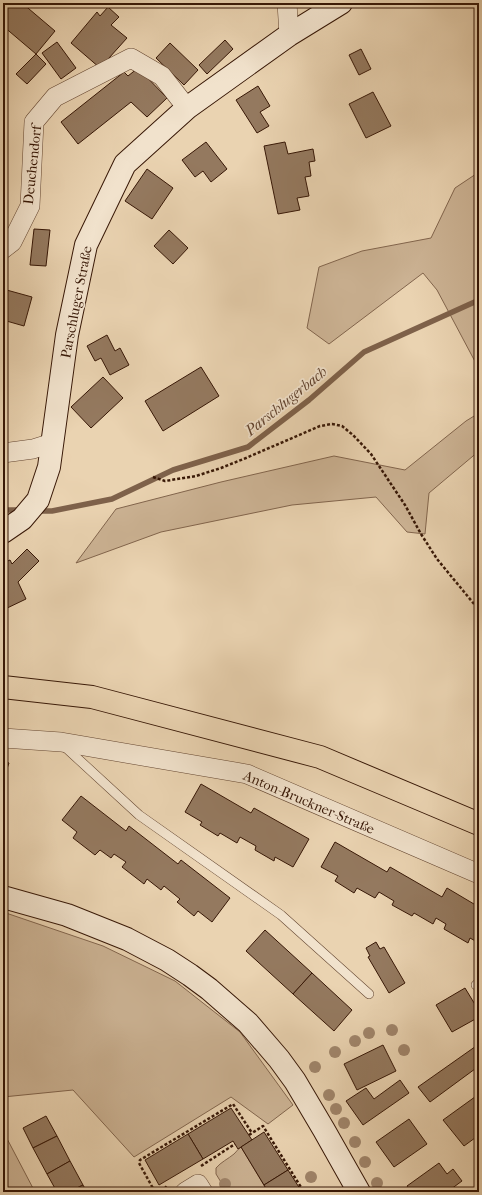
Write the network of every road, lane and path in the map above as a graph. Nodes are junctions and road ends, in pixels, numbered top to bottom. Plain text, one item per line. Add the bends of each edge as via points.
1 (287, 3) edge
2 (341, 3) edge
3 (289, 35) junction
4 (187, 108) junction
5 (3, 249) edge
6 (52, 443) junction
7 (3, 454) edge
8 (153, 477) dead end
9 (3, 532) edge
10 (479, 610) edge
11 (3, 687) edge
12 (3, 738) edge
13 (60, 742) junction
14 (479, 824) edge
15 (479, 874) edge
16 (3, 897) edge
17 (369, 994) dead end
18 (252, 1134) junction
19 (248, 1135) dead end
20 (155, 1192) edge
21 (304, 1192) edge
22 (359, 1192) edge

1 - 3 street
2 - 3 main road, Parschluger Straße
3 - 4 main road, Parschluger Straße
4 - 5 street, Deuchendorf via 162,76 131,58 55,97 34,122 30,206 12,242
4 - 6 main road, Parschluger Straße via 125,164 86,245 68,335
6 - 7 street
6 - 9 main road, Parschluger Straße via 49,467 38,500 22,519
8 - 10 path via 165,481 196,476 320,426 342,426 371,454 437,559
11 - 14 main road via 92,697 320,756
12 - 13 street, Anton-Bruckner-Straße
13 - 15 street, Anton-Bruckner-Straße via 247,774
13 - 17 lane via 139,815 281,915
16 - 22 main road via 67,915 127,939 190,974 209,989 248,1023 287,1070
18 - 19 path
18 - 20 path via 233,1104 140,1160 139,1163
18 - 21 path via 263,1126

